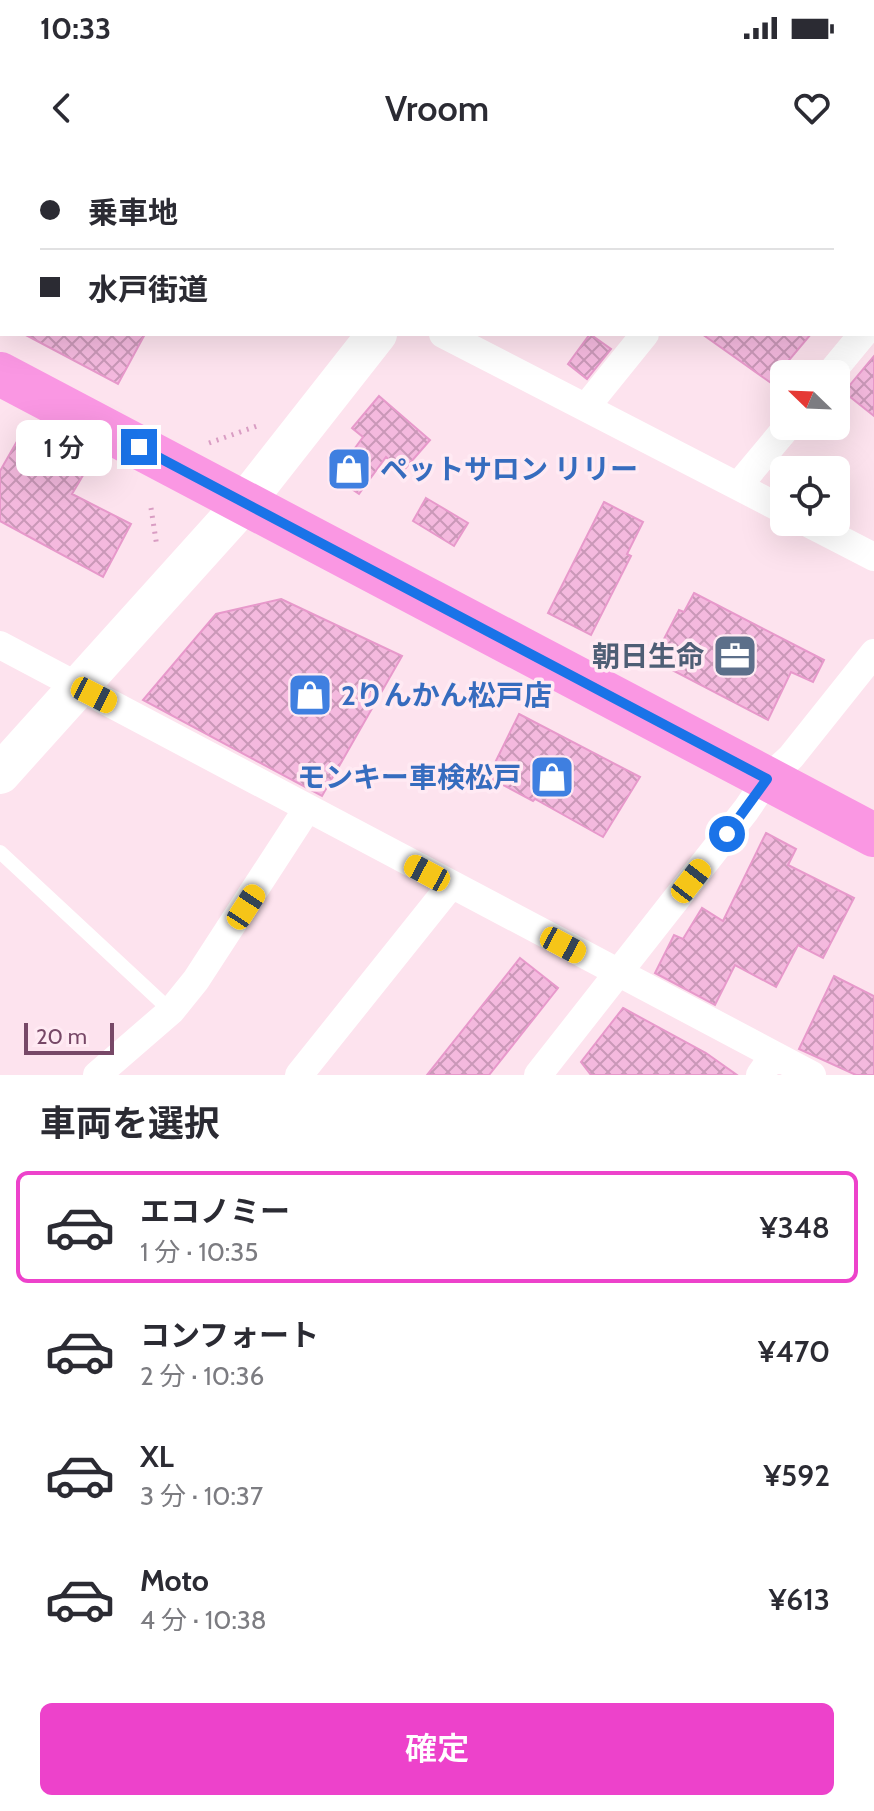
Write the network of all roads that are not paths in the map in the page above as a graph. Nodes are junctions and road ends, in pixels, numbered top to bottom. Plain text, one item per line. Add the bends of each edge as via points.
1 (375, 336) edge
2 (447, 336) edge
3 (643, 336) edge
4 (861, 336) edge
5 (842, 360) edge
6 (0, 374) edge
7 (586, 407) junction
8 (776, 440) edge
9 (738, 486) junction
10 (245, 502) junction
11 (770, 503) edge
12 (833, 536) edge
13 (874, 557) edge
14 (0, 645) edge
15 (874, 653) edge
16 (80, 687) junction
17 (0, 774) edge
18 (767, 779) junction
19 (307, 809) junction
20 (874, 835) edge
21 (0, 852) edge
22 (451, 885) junction
23 (618, 974) junction
24 (171, 1011) junction
25 (767, 1065) edge
26 (97, 1075) edge
27 (299, 1075) edge
28 (538, 1075) edge
29 (812, 1075) edge

1 - 10 street
2 - 7 street
3 - 7 street
4 - 5 street
6 - 10 highway
7 - 9 street
8 - 9 street
9 - 11 street
10 - 16 street
10 - 18 highway
12 - 13 street
14 - 16 street
15 - 18 street via 791,757
16 - 17 street
16 - 19 street
18 - 20 highway
18 - 23 street
19 - 22 street
19 - 24 street via 215,954
21 - 24 lane
22 - 23 street
22 - 27 street
23 - 25 street
23 - 28 street
24 - 26 street
25 - 29 street

